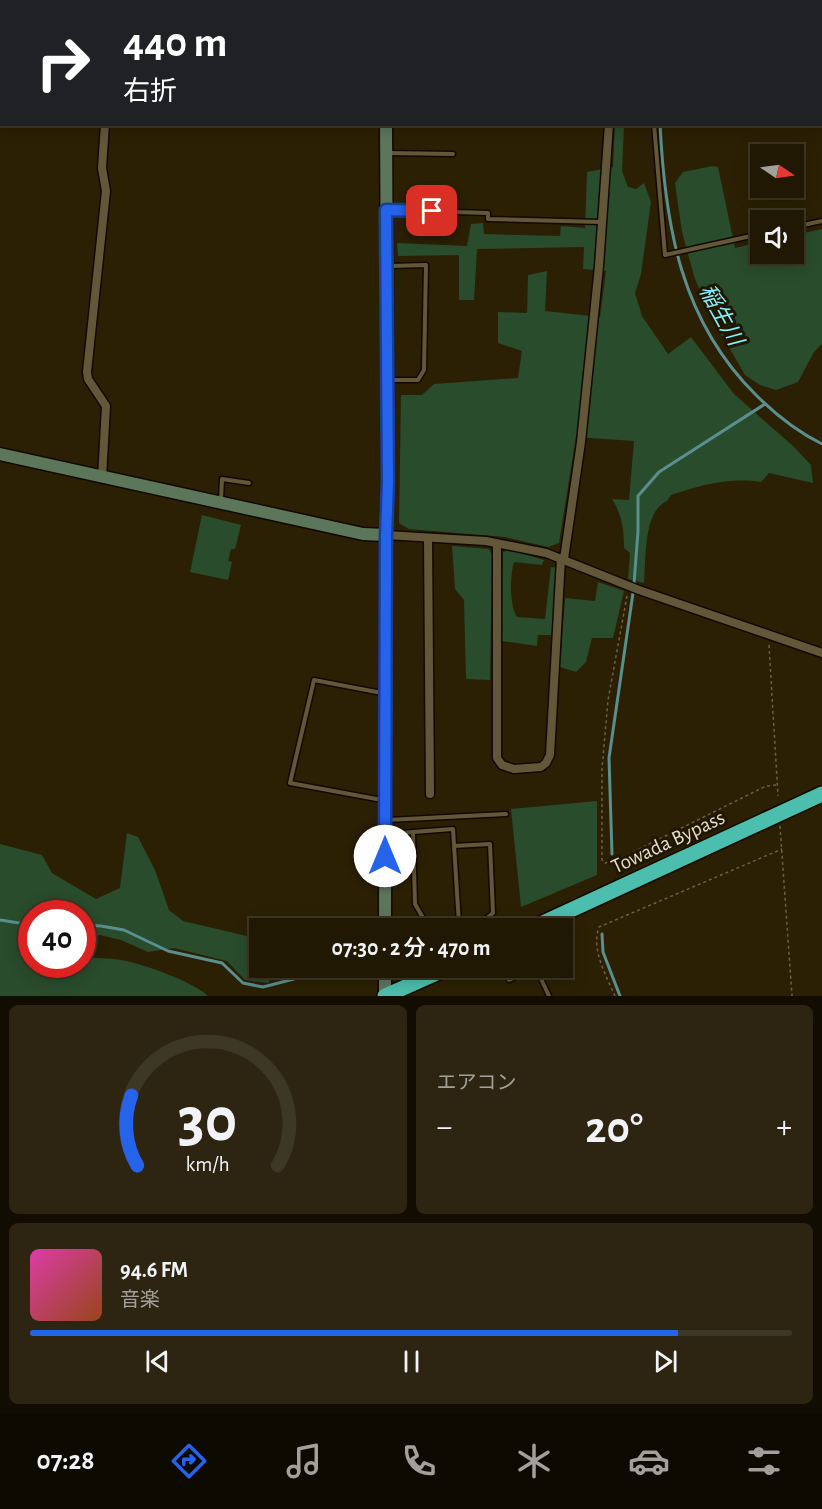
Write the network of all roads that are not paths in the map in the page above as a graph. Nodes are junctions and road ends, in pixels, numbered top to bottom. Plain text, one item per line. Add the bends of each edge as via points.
1 (105, 126) edge
2 (386, 126) edge
3 (609, 126) edge
4 (654, 126) edge
5 (386, 153) junction
6 (453, 154) dead end
7 (386, 210) junction
8 (822, 221) edge
9 (602, 222) junction
10 (804, 225) edge
11 (750, 236) edge
12 (386, 266) junction
13 (387, 380) junction
14 (0, 454) edge
15 (102, 478) junction
16 (249, 483) dead end
17 (220, 503) junction
18 (386, 535) junction
19 (428, 538) junction
20 (497, 544) junction
21 (563, 559) junction
22 (822, 653) edge
23 (386, 694) junction
24 (430, 794) dead end
25 (822, 794) edge
26 (386, 800) junction
27 (506, 814) dead end
28 (385, 820) junction
29 (413, 832) junction
30 (385, 835) junction
31 (454, 846) junction
32 (385, 918) edge
33 (423, 918) edge
34 (459, 918) edge
35 (487, 918) edge
36 (554, 918) edge
37 (385, 978) edge
38 (426, 978) edge
39 (540, 978) edge
40 (385, 996) edge
41 (549, 996) edge

1 - 15 street via 102,168 106,191 87,372 106,406
2 - 5 street
3 - 9 street
4 - 11 lane via 665,255
5 - 6 lane
5 - 7 street
7 - 9 lane via 488,213 488,219
7 - 12 street
8 - 10 lane
9 - 21 street via 581,442
12 - 13 street
12 - 13 lane via 426,266 424,370 418,380
13 - 18 street
14 - 15 street
15 - 17 street
16 - 17 lane via 222,479
17 - 18 street via 363,534
18 - 19 street
18 - 23 street
19 - 20 street
19 - 24 street
20 - 21 street
20 - 21 street via 497,758 507,768 541,767 550,755
21 - 22 street via 628,586
23 - 26 street
23 - 26 lane via 314,680 290,783
25 - 36 highway, Towada Bypass
26 - 28 street
27 - 28 lane
28 - 30 street
29 - 30 lane
29 - 31 lane via 453,829
29 - 33 lane via 415,904
30 - 32 street
31 - 34 lane
31 - 35 lane via 490,844 493,913
37 - 40 street
38 - 40 highway
39 - 41 lane

